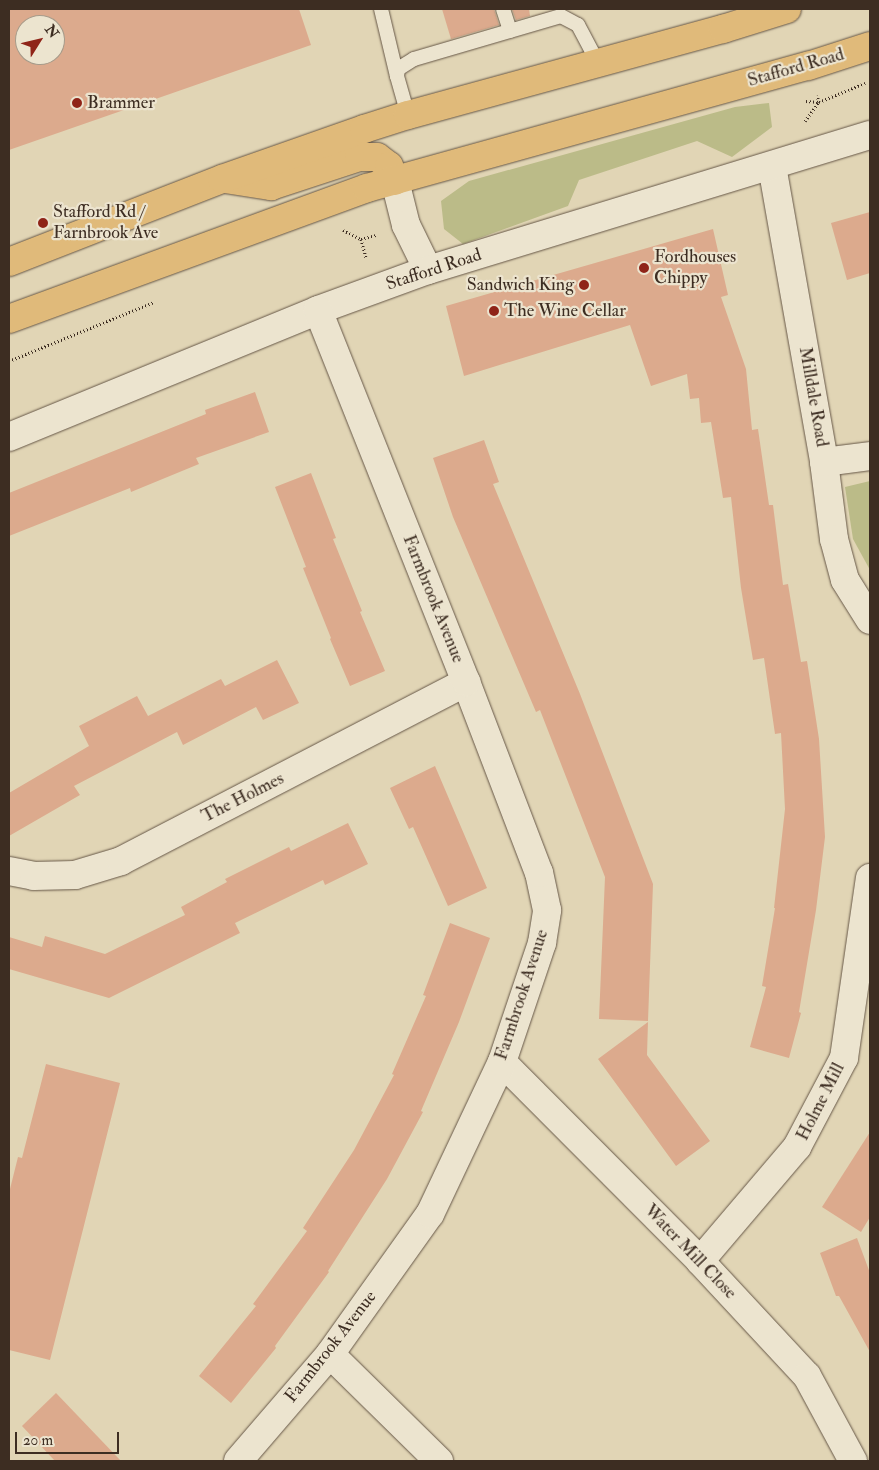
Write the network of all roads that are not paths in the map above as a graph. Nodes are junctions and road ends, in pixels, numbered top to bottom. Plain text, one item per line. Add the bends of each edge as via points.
1 (381, 9) edge
2 (504, 9) edge
3 (576, 9) edge
4 (788, 9) edge
5 (578, 25) junction
6 (510, 31) junction
7 (870, 46) edge
8 (598, 63) junction
9 (397, 76) junction
10 (408, 115) junction
11 (870, 135) edge
12 (772, 166) junction
13 (222, 179) junction
14 (395, 181) junction
15 (9, 262) edge
16 (428, 270) junction
17 (318, 310) junction
18 (9, 319) edge
19 (9, 437) edge
20 (870, 456) edge
21 (824, 462) junction
22 (870, 620) edge
23 (466, 682) junction
24 (9, 871) edge
25 (870, 878) edge
26 (502, 1062) junction
27 (700, 1261) junction
28 (330, 1354) junction
29 (238, 1461) edge
30 (440, 1461) edge
31 (853, 1461) edge

1 - 9 lane
2 - 6 lane
3 - 5 lane
4 - 8 highway
5 - 6 lane via 561,16
5 - 8 lane
6 - 9 lane via 414,60 398,69
7 - 14 highway, Stafford Road
8 - 10 highway
9 - 10 lane
10 - 13 highway
11 - 12 street, Stafford Road
12 - 16 street, Stafford Road
12 - 21 street, Milldale Road
13 - 14 highway via 271,186 359,157 377,157 389,166
13 - 15 highway
14 - 16 street via 406,225
14 - 18 highway, Stafford Road via 367,188
16 - 17 street, Stafford Road
17 - 19 street, Stafford Road
17 - 23 street, Farmbrook Avenue
20 - 21 street
21 - 22 street, Milldale Road via 834,539 845,580
23 - 24 street, The Holmes via 121,861 75,875 34,876
23 - 26 street, Farmbrook Avenue via 539,873 547,910 542,943
25 - 27 street, Holme Mill via 844,1058 797,1147
26 - 27 street, Water Mill Close
26 - 28 street, Farmbrook Avenue via 430,1214
27 - 31 street, Water Mill Close via 807,1376
28 - 29 street, Farmbrook Avenue
28 - 30 street

